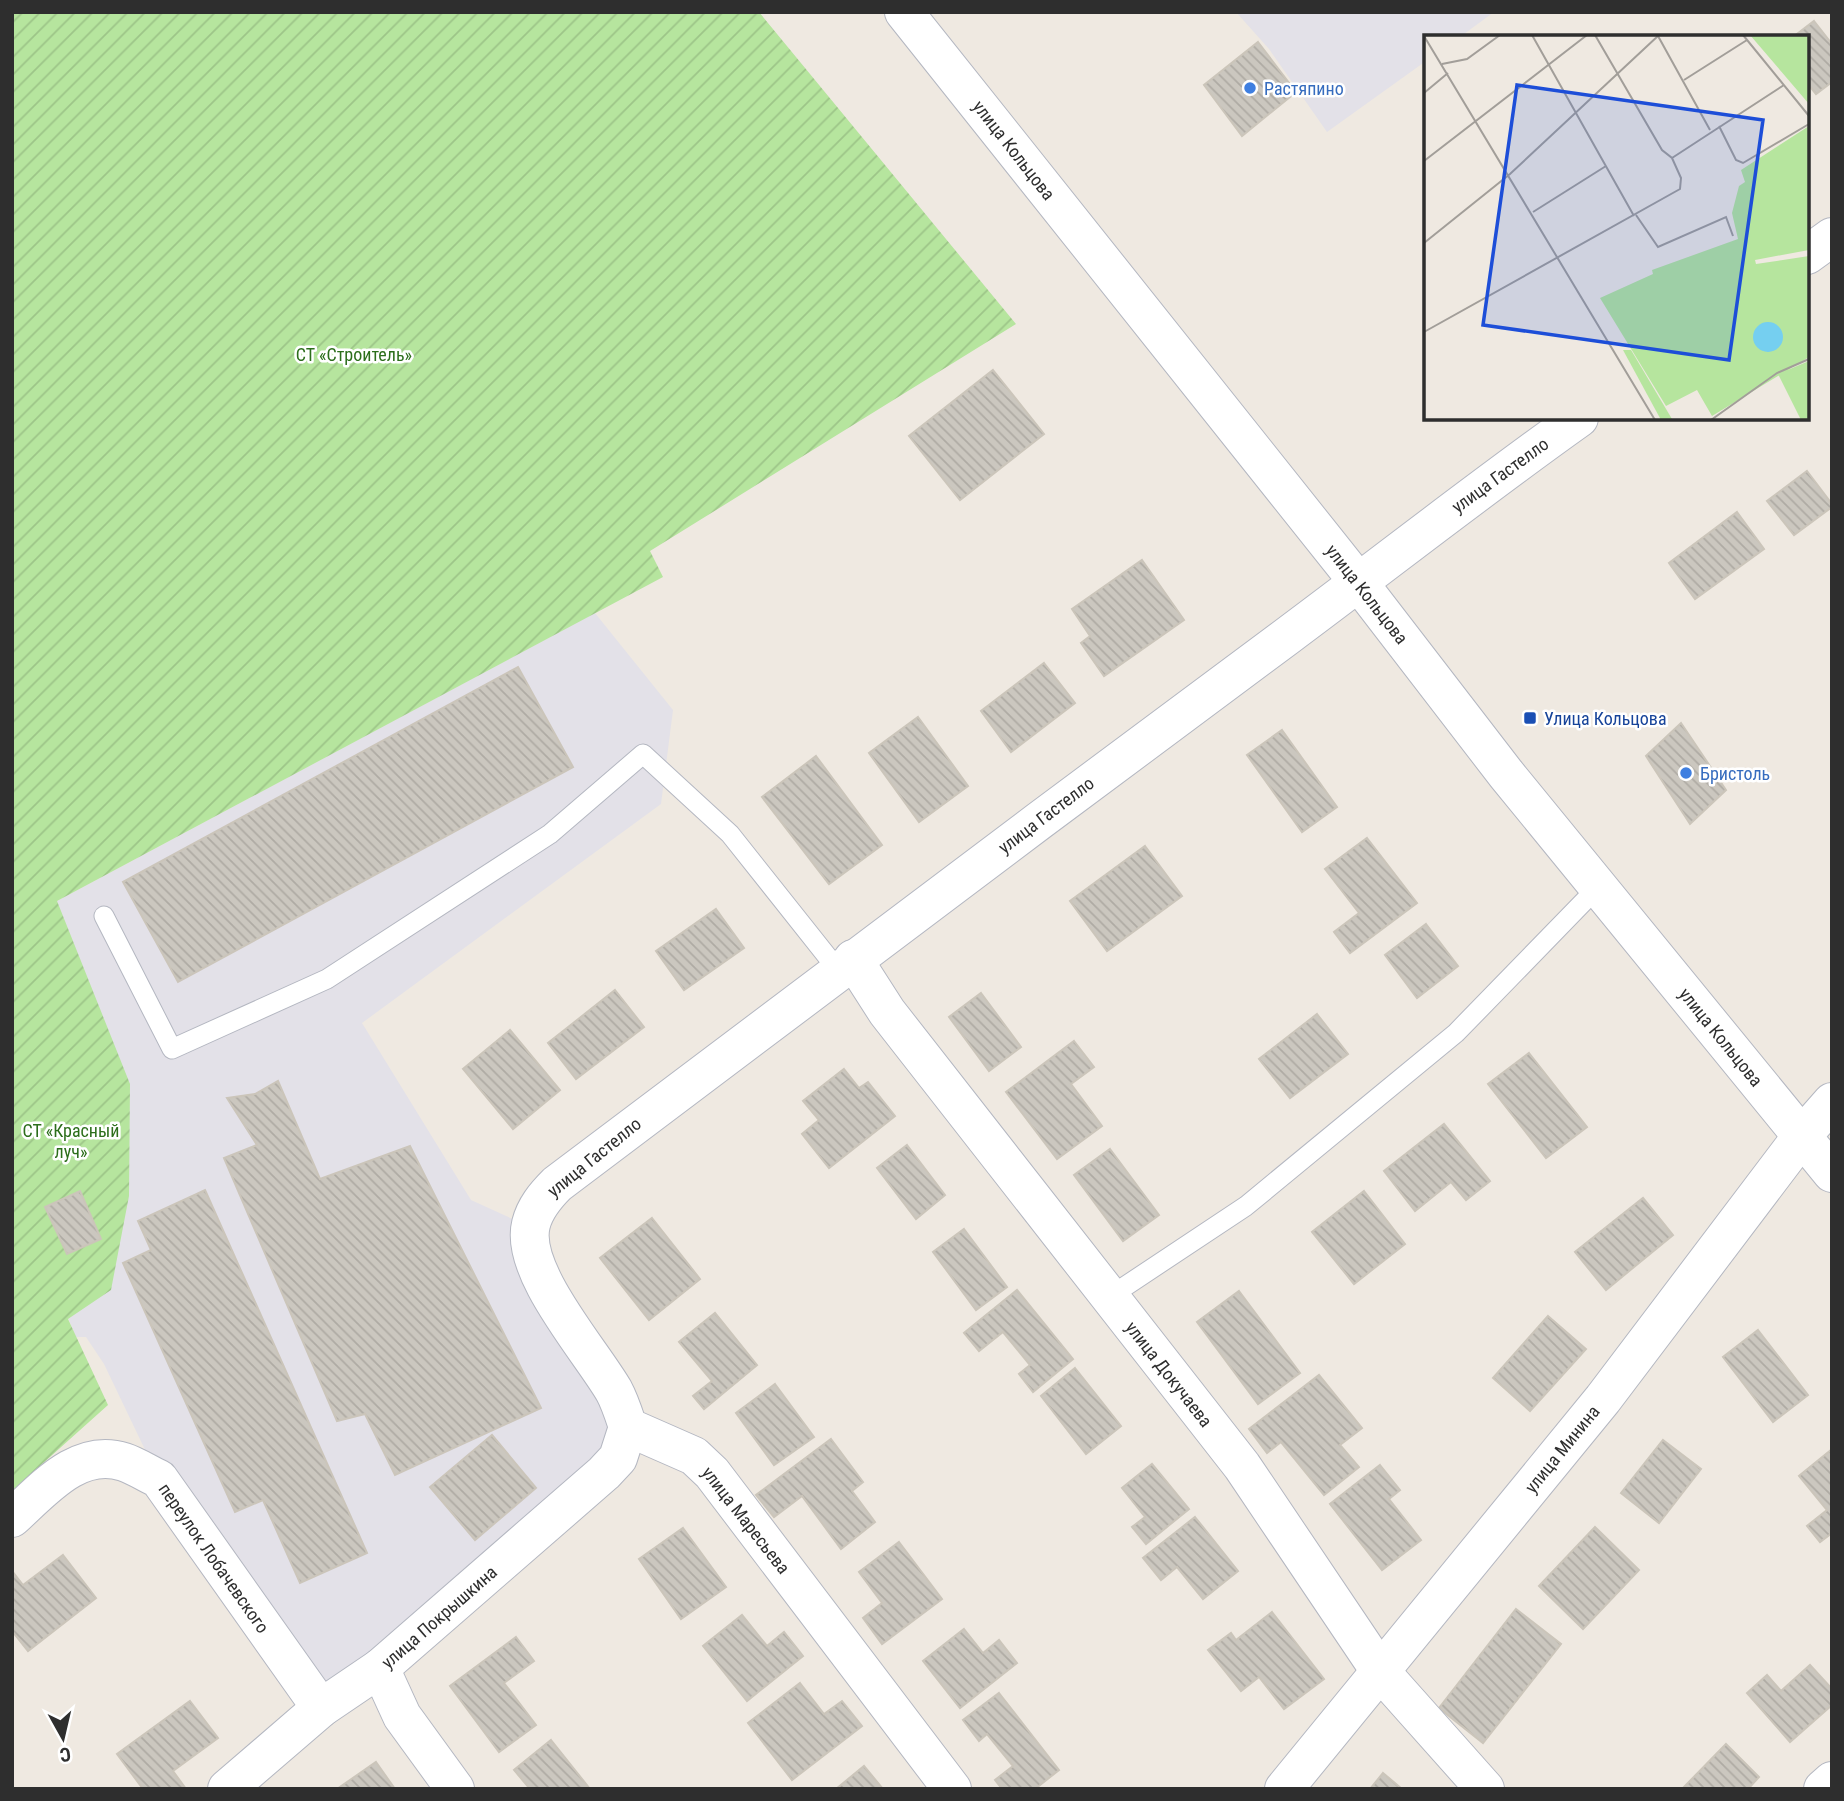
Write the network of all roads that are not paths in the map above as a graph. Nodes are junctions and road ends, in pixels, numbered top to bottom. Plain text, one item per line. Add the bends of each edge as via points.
1 (904, 12) edge
2 (1832, 237) edge
3 (1809, 254) edge
4 (1576, 420) edge
5 (1359, 583) junction
6 (1598, 887) junction
7 (104, 916) dead end
8 (845, 965) junction
9 (1832, 1102) edge
10 (1802, 1136) junction
11 (1832, 1173) edge
12 (1109, 1297) junction
13 (628, 1427) junction
14 (12, 1518) edge
15 (380, 1668) junction
16 (1380, 1671) junction
17 (321, 1708) junction
18 (1832, 1781) edge
19 (227, 1789) edge
20 (455, 1789) edge
21 (952, 1789) edge
22 (1284, 1789) edge
23 (1485, 1789) edge
24 (1823, 1789) edge

1 - 5 street, улица Кольцова
2 - 3 street
4 - 5 street, улица Гастелло
5 - 6 street, улица Кольцова
5 - 8 street, улица Гастелло
6 - 10 street, улица Кольцова
6 - 12 lane via 1456,1033 1246,1206
7 - 8 lane via 172,1049 327,979 550,834 643,754 730,834
8 - 12 street, улица Докучаева via 887,1012
8 - 13 street, улица Гастелло via 556,1184 539,1203 530,1227 532,1256 542,1283 616,1393
9 - 10 street, улица Минина
10 - 11 street, улица Кольцова
10 - 16 street, улица Минина via 1603,1399
12 - 16 street, улица Докучаева via 1242,1466
13 - 15 street, улица Покрышкина via 618,1458 604,1473
13 - 21 street, улица Маресьева via 694,1456 712,1474
14 - 17 street, переулок Лобачевского via 64,1471 100,1458 125,1462 159,1479
15 - 17 street, улица Покрышкина
15 - 20 street via 402,1716
16 - 22 street, улица Минина
16 - 23 street, улица Докучаева
17 - 19 street, улица Покрышкина
18 - 24 street

